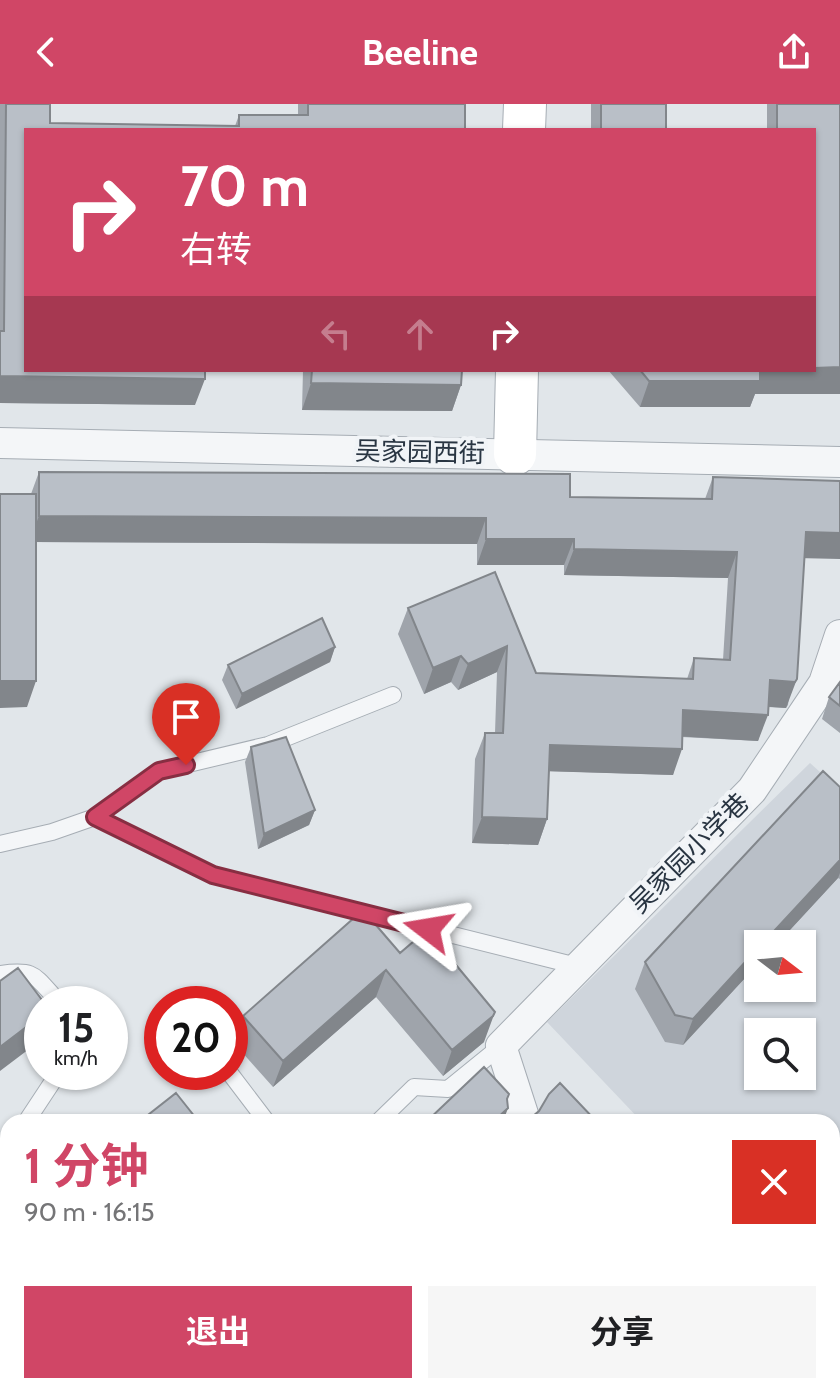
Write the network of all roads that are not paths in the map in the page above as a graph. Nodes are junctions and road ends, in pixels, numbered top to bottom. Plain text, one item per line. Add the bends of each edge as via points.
1 (525, 104) edge
2 (524, 128) edge
3 (517, 372) edge
4 (0, 443) edge
5 (515, 454) junction
6 (840, 462) edge
7 (840, 635) edge
8 (393, 695) dead end
9 (95, 817) junction
10 (0, 844) edge
11 (577, 966) junction
12 (0, 974) edge
13 (44, 986) edge
14 (501, 1046) junction
15 (47, 1090) edge
16 (243, 1090) edge
17 (31, 1114) edge
18 (261, 1114) edge
19 (386, 1114) edge
20 (523, 1114) edge

1 - 2 street
3 - 5 street
4 - 5 street, 吴家园西街
5 - 6 street, 吴家园西街
7 - 11 street, 吴家园小学巷 via 824,683 752,790
8 - 9 lane via 268,745 159,771
9 - 10 lane
9 - 11 lane via 213,875
11 - 14 street, 吴家园小学巷
12 - 13 lane via 24,971
14 - 19 lane via 448,1089 414,1087
14 - 20 street
15 - 17 lane
16 - 18 lane

